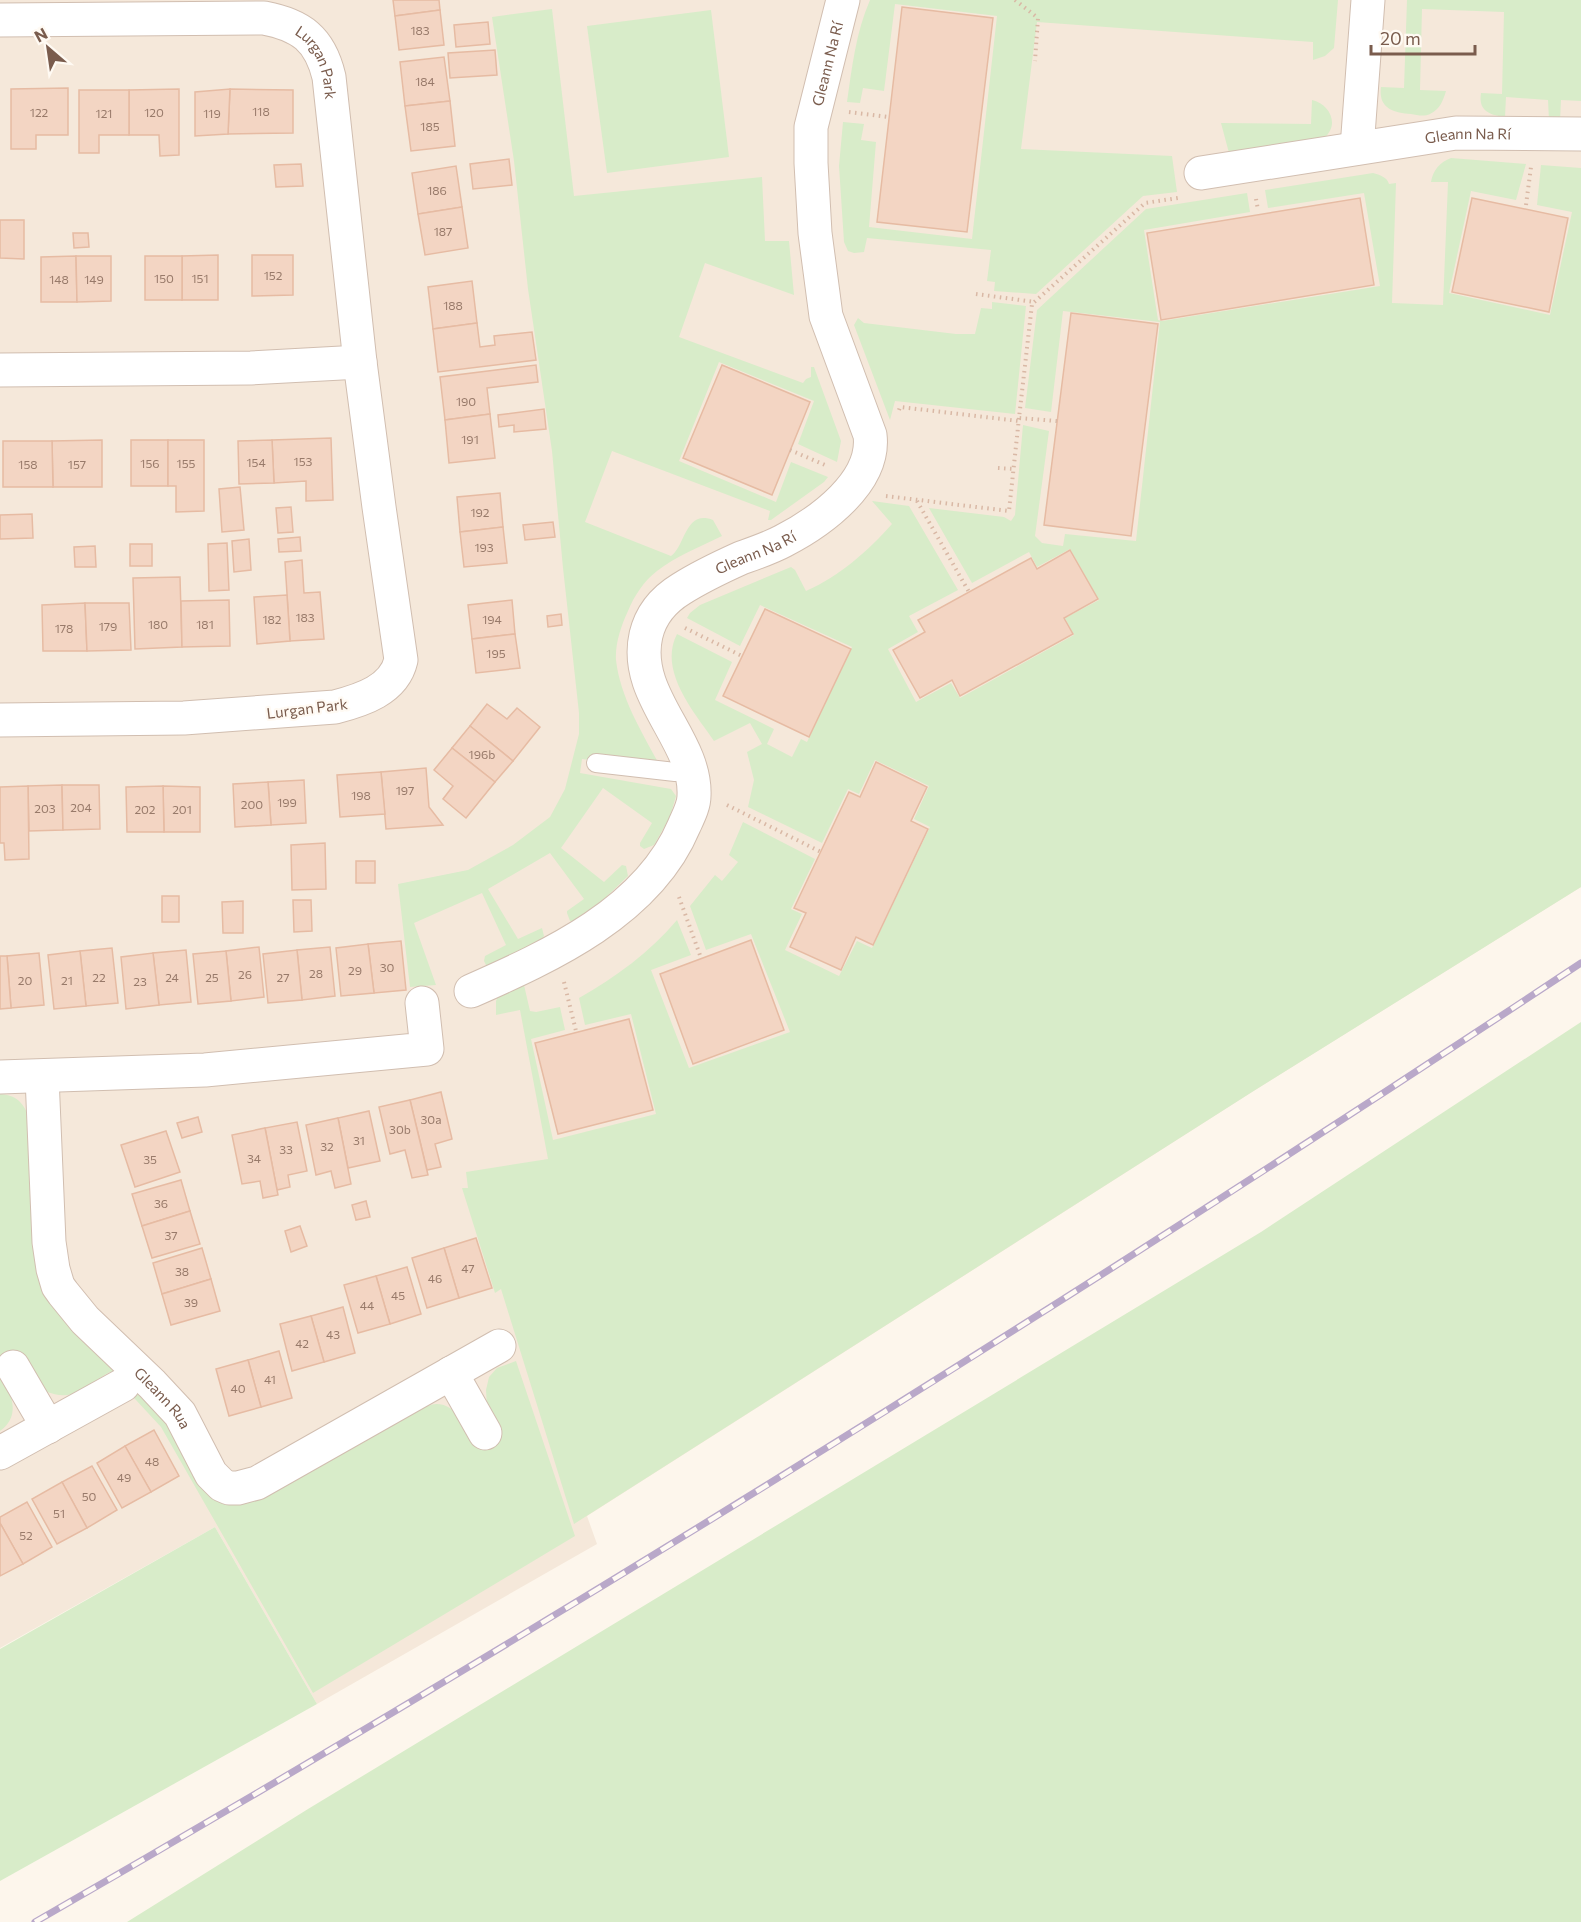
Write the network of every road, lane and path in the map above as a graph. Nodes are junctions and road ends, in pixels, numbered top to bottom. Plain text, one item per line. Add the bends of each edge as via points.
1 (843, 0) edge
2 (1014, 0) edge
3 (1368, 0) edge
4 (0, 20) edge
5 (1035, 61) dead end
6 (1581, 134) edge
7 (1357, 148) junction
8 (1201, 173) joint
9 (976, 294) dead end
10 (1035, 302) junction
11 (360, 362) junction
12 (0, 370) edge
13 (1019, 419) junction
14 (1057, 421) dead end
15 (870, 435) junction
16 (998, 468) dead end
17 (1014, 469) junction
18 (852, 488) junction
19 (917, 500) junction
20 (969, 592) dead end
21 (655, 613) junction
22 (742, 656) dead end
23 (0, 720) edge
24 (596, 763) dead end
25 (691, 775) junction
26 (821, 852) dead end
27 (665, 861) junction
28 (557, 951) junction
29 (701, 958) dead end
30 (471, 991) dead end
31 (422, 1003) dead end
32 (576, 1032) dead end
33 (0, 1077) edge
34 (42, 1077) junction
35 (499, 1346) dead end
36 (13, 1366) dead end
37 (451, 1373) junction
38 (123, 1385) dead end
39 (48, 1427) junction
40 (485, 1433) dead end
41 (0, 1453) edge

1 - 15 street, Gleann Na Rí via 811,127 815,232 826,316
2 - 5 path via 1038,18
3 - 7 street
4 - 11 street, Lurgan Park via 264,18 300,29 322,56 329,77
6 - 7 street, Gleann Na Rí via 1456,133
7 - 8 street, Gleann Na Rí
8 - 10 path via 1193,195 1145,203
9 - 10 path
10 - 13 path
11 - 12 street via 251,368
11 - 23 street, Lurgan Park via 400,643 401,660 395,677 374,693 335,707 184,718
13 - 14 path
13 - 15 path via 900,407 894,430
13 - 17 path
15 - 18 street, Gleann Na Rí via 872,447
16 - 17 path
17 - 19 path via 1009,511
18 - 19 path
18 - 21 street, Gleann Na Rí via 785,540 698,579 665,600
19 - 20 path
21 - 22 path
21 - 25 street, Gleann Na Rí via 643,648 644,665
24 - 25 lane
25 - 26 path
25 - 27 street via 694,799
27 - 28 street via 609,916
27 - 29 path
28 - 30 street
28 - 32 path
31 - 34 street via 428,1049 205,1070
33 - 34 street
34 - 37 street, Gleann Rua via 49,1242 58,1286 85,1320 180,1414 207,1466 222,1485 238,1488 257,1483
35 - 37 street, Gleann Rua
36 - 39 street
37 - 40 street
38 - 39 street, Gleann Rua
39 - 41 street, Gleann Rua

